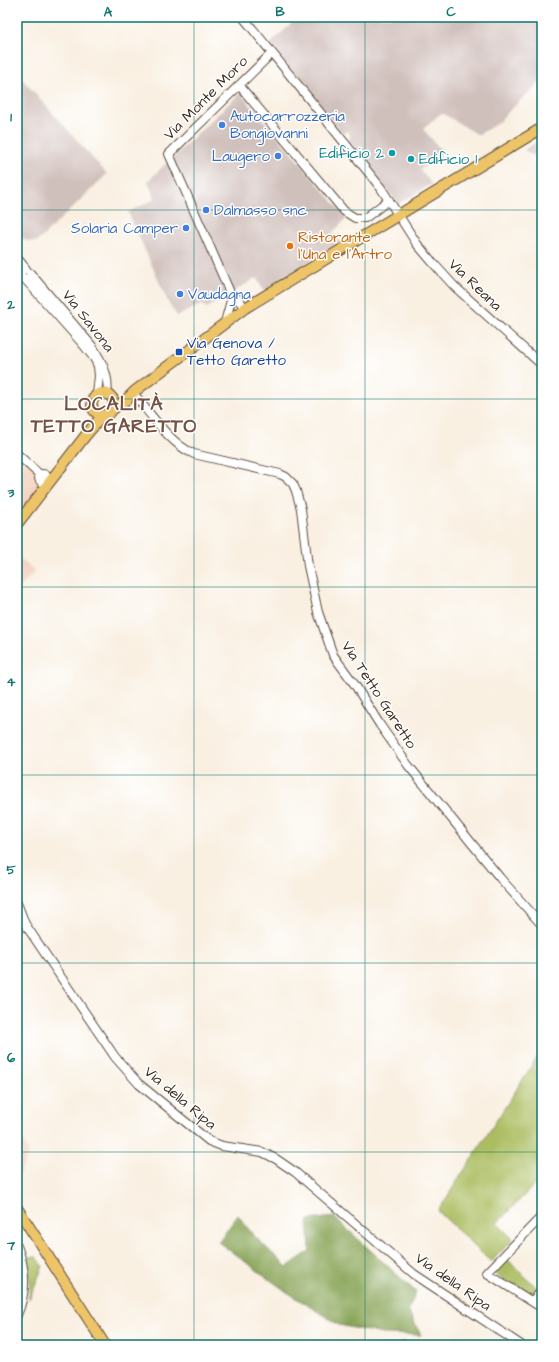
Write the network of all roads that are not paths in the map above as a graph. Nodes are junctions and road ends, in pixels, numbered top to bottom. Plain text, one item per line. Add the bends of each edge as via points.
1 (243, 17) edge
2 (272, 53) junction
3 (239, 85) junction
4 (542, 128) edge
5 (389, 200) junction
6 (399, 215) junction
7 (17, 258) edge
8 (24, 272) edge
9 (231, 301) junction
10 (243, 309) junction
11 (225, 322) junction
12 (542, 365) edge
13 (133, 394) junction
14 (105, 395) junction
15 (113, 409) junction
16 (94, 411) junction
17 (103, 415) junction
18 (86, 435) junction
19 (17, 454) edge
20 (45, 480) junction
21 (17, 524) edge
22 (17, 903) edge
23 (542, 925) edge
24 (17, 1208) edge
25 (542, 1216) edge
26 (17, 1246) edge
27 (542, 1291) edge
28 (532, 1301) junction
29 (542, 1308) edge
30 (17, 1315) edge
31 (105, 1345) edge
32 (375, 1345) edge
33 (402, 1345) edge
34 (521, 1345) edge

1 - 2 street, Via Reana
2 - 3 street, Via Monte Moro
2 - 5 street, Via Reana
3 - 5 street via 344,211 355,218 364,218
3 - 9 street, Via Monte Moro via 168,154
4 - 6 main road
5 - 6 street, Via Reana
6 - 10 main road
6 - 12 street, Via Reana via 417,244 454,286
7 - 8 street, Via Savona
8 - 14 street, Via Savona via 100,358 108,388
9 - 10 street
9 - 11 street
10 - 11 main road
11 - 13 main road
13 - 14 main road
13 - 15 main road
13 - 23 street, Via Tetto Garetto via 184,450 280,474 293,484 301,509 308,566 318,612 333,655 408,765 500,878
14 - 15 main road via 114,402
14 - 16 main road via 92,400
15 - 17 main road
16 - 17 main road
16 - 18 main road
17 - 18 main road
18 - 20 main road
19 - 20 street
20 - 21 main road
22 - 34 street, Via della Ripa via 25,924 115,1057 139,1084 209,1141 222,1146 262,1152 279,1160 414,1274
24 - 31 main road
25 - 28 street via 487,1273
26 - 30 street via 22,1258 24,1281 23,1296
27 - 28 street
28 - 29 street
32 - 33 main road

